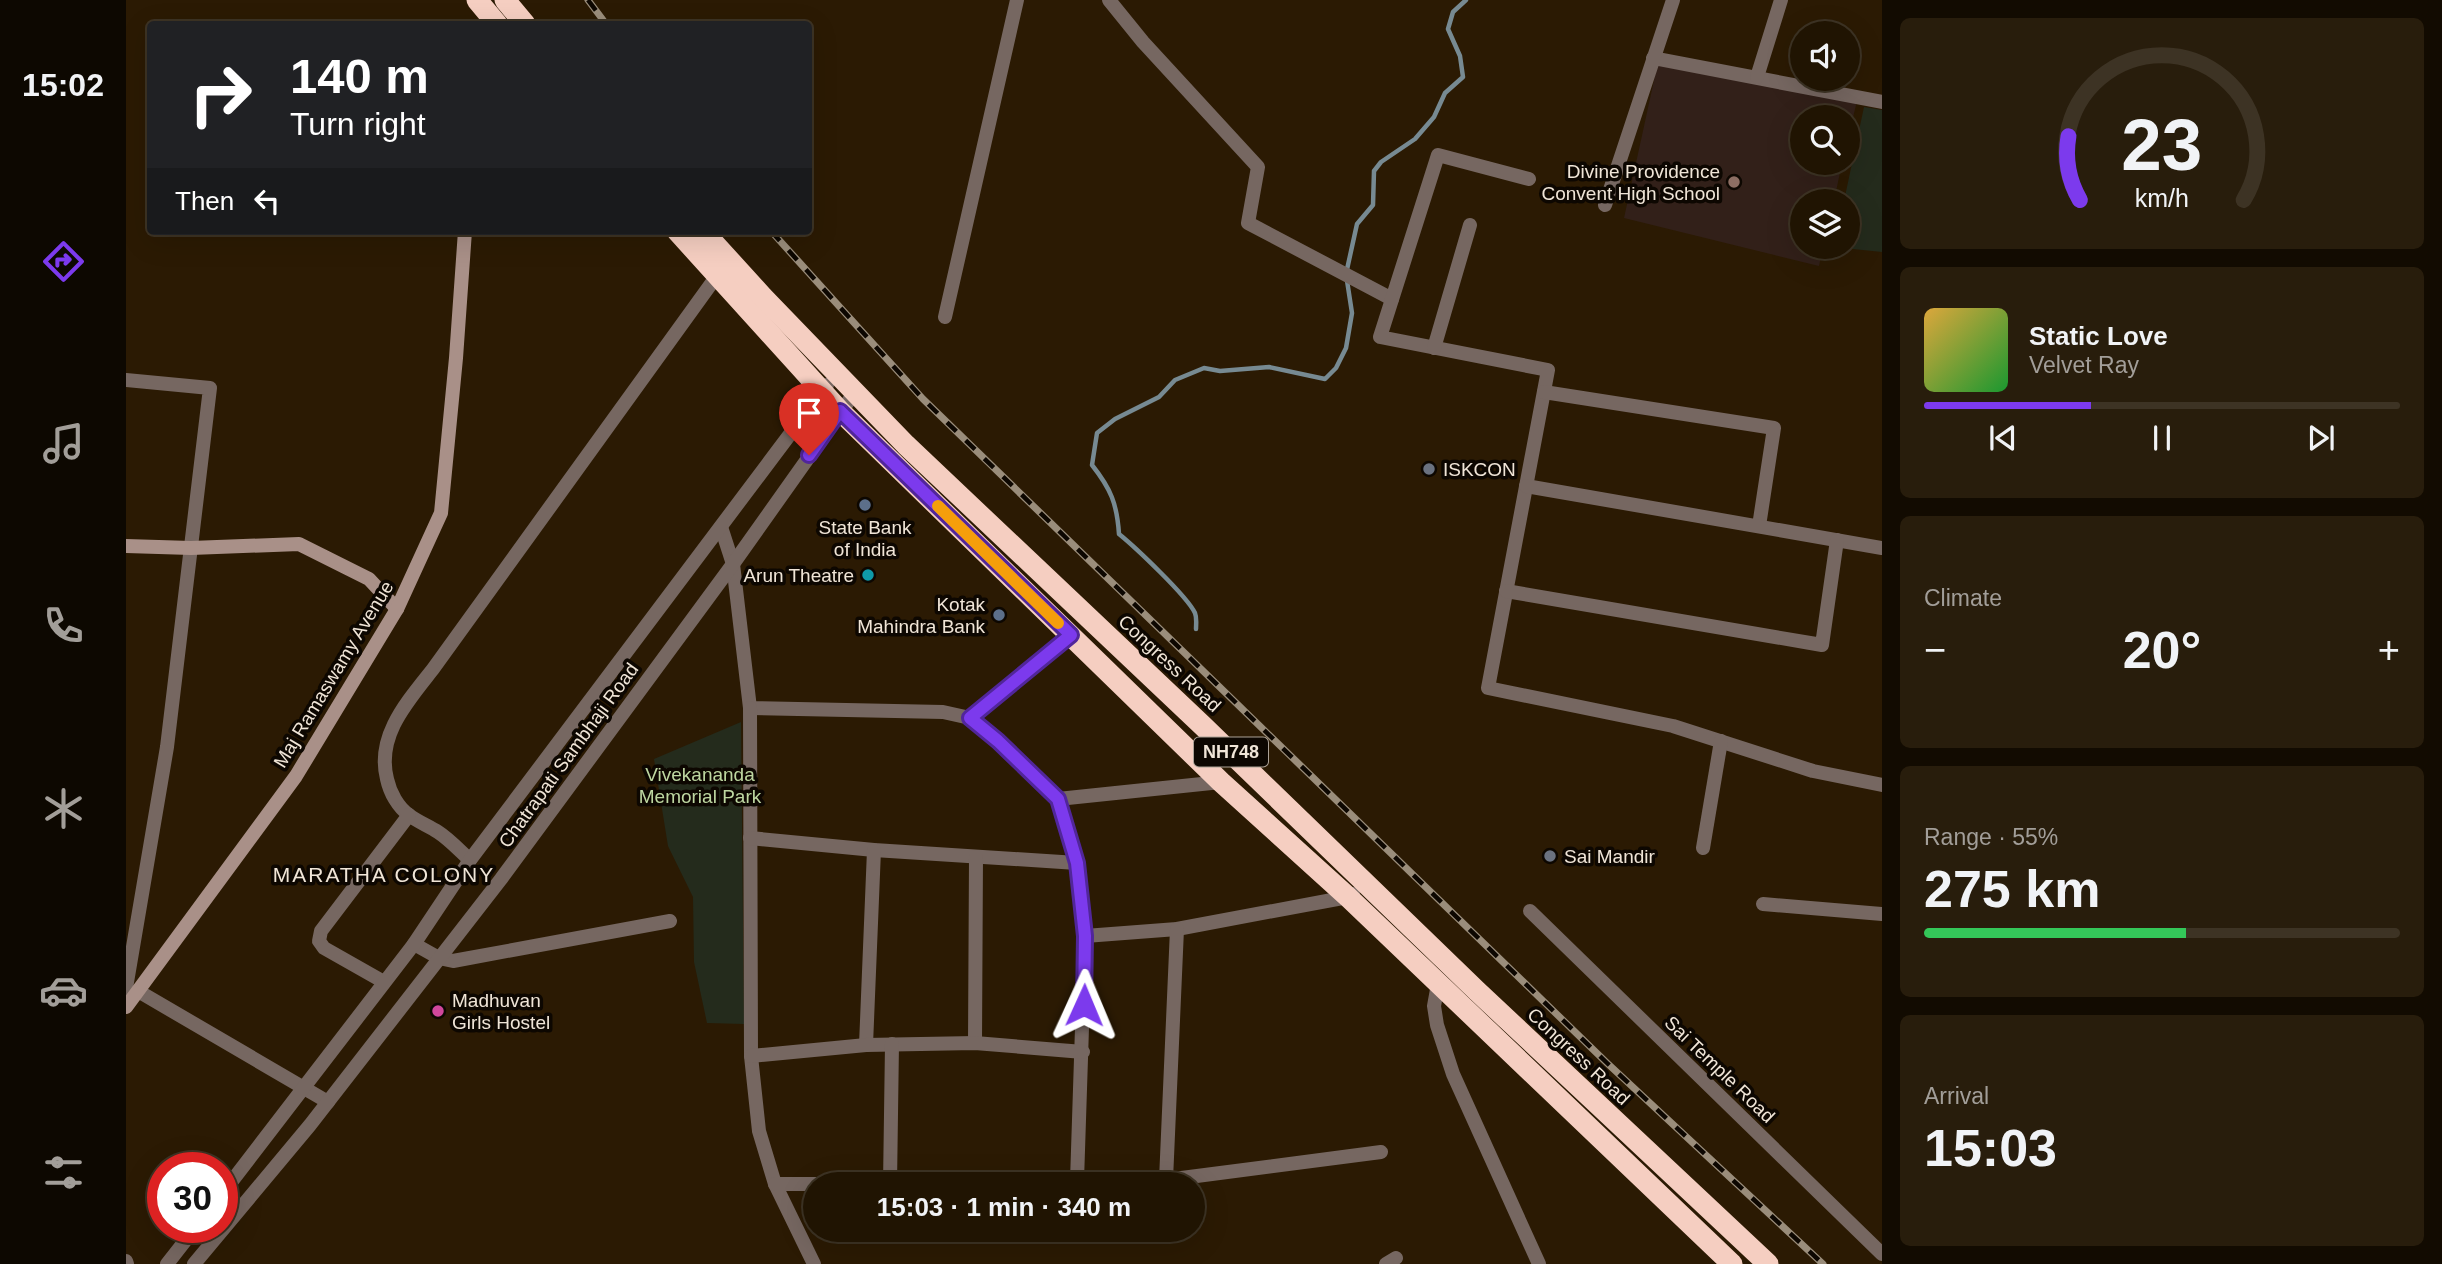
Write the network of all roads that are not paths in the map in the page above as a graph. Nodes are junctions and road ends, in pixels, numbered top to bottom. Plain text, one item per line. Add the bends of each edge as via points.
1 (1017, 0) edge
2 (1109, 0) edge
3 (1673, 0) edge
4 (1781, 0) edge
5 (492, 11) edge
6 (517, 21) edge
7 (1653, 58) junction
8 (1757, 77) junction
9 (1882, 102) edge
10 (1528, 179) dead end
11 (1605, 205) dead end
12 (1470, 225) dead end
13 (465, 235) edge
14 (680, 235) edge
15 (707, 235) edge
16 (716, 276) junction
17 (1392, 299) junction
18 (945, 317) dead end
19 (1434, 348) junction
20 (838, 373) junction
21 (126, 380) edge
22 (855, 391) junction
23 (822, 392) junction
24 (1544, 392) junction
25 (840, 411) junction
26 (1526, 486) junction
27 (1759, 526) junction
28 (720, 527) junction
29 (1837, 540) junction
30 (126, 546) edge
31 (191, 548) junction
32 (1882, 548) edge
33 (733, 564) junction
34 (1506, 591) junction
35 (397, 609) junction
36 (1071, 635) junction
37 (750, 708) junction
38 (970, 718) junction
39 (1721, 741) junction
40 (1221, 782) junction
41 (1882, 785) edge
42 (1058, 799) junction
43 (409, 815) junction
44 (750, 838) junction
45 (1703, 848) dead end
46 (874, 850) junction
47 (976, 857) junction
48 (470, 860) junction
49 (1077, 863) junction
50 (1368, 885) junction
51 (1348, 897) junction
52 (1763, 904) dead end
53 (1530, 911) dead end
54 (1882, 914) edge
55 (670, 921) dead end
56 (1177, 929) junction
57 (1085, 936) junction
58 (414, 944) junction
59 (439, 958) junction
60 (384, 982) junction
61 (1438, 984) junction
62 (132, 989) edge
63 (126, 1007) edge
64 (975, 1043) junction
65 (892, 1044) junction
66 (866, 1045) junction
67 (1083, 1052) junction
68 (751, 1056) junction
69 (305, 1087) junction
70 (328, 1102) junction
71 (1381, 1152) dead end
72 (890, 1172) edge
73 (1077, 1172) edge
74 (1166, 1172) edge
75 (238, 1173) edge
76 (1205, 1175) edge
77 (775, 1184) junction
78 (803, 1184) edge
79 (183, 1243) edge
80 (1882, 1254) edge
81 (167, 1264) edge
82 (194, 1264) edge
83 (814, 1264) edge
84 (1539, 1264) edge
85 (1732, 1264) edge
86 (1768, 1264) edge

1 - 18 street
2 - 17 street via 1258,167 1248,223
3 - 7 street
4 - 8 street
5 - 6 highway
7 - 8 street
7 - 11 street
8 - 9 street
10 - 17 street via 1438,155
12 - 19 street
13 - 35 street, Maj Ramaswamy Avenue via 441,513
14 - 16 highway, NH748
15 - 20 highway, Congress Road / NH748
16 - 23 highway, NH748
16 - 43 street via 401,710 385,746 383,765 390,791
17 - 19 street via 1380,337
19 - 24 street via 1548,370
20 - 22 highway, Congress Road / NH748
20 - 23 street, Chatrapati Sambhaji Road
21 - 31 street via 210,388
22 - 25 street, Chatrapati Sambhaji Road
22 - 50 highway, Congress Road / NH748 via 906,445
23 - 25 highway, NH748
23 - 28 street, Chatrapati Sambhaji Road
24 - 26 street
24 - 27 street via 1774,428
25 - 33 street, Chatrapati Sambhaji Road
25 - 36 highway, NH748
26 - 27 street
26 - 34 street
27 - 29 street
28 - 33 street
28 - 48 street, Chatrapati Sambhaji Road
29 - 32 street
29 - 34 street via 1822,645
30 - 31 street
31 - 35 street via 299,544 369,579
31 - 62 street
33 - 37 street
33 - 59 street, Chatrapati Sambhaji Road
34 - 39 street via 1488,688 1673,726
35 - 62 street, Maj Ramaswamy Avenue via 296,776
36 - 38 street
36 - 40 highway, NH748
37 - 38 street via 943,712
37 - 44 street
38 - 42 street
39 - 41 street via 1812,771
39 - 45 street
40 - 42 street
40 - 51 highway, NH748
42 - 49 street
43 - 48 street
43 - 60 street via 319,941
44 - 46 street
44 - 68 street
46 - 47 street
46 - 66 street
47 - 49 street
47 - 64 street
48 - 58 street, Chatrapati Sambhaji Road
49 - 57 street
50 - 51 street
50 - 86 highway, Congress Road / NH748
51 - 56 street
51 - 61 highway, NH748
52 - 54 street
53 - 80 street, Sai Temple Road
55 - 59 street via 464,960
56 - 57 street
56 - 74 street
57 - 67 street
58 - 59 street
58 - 60 street, Chatrapati Sambhaji Road
59 - 70 street, Chatrapati Sambhaji Road
60 - 69 street, Chatrapati Sambhaji Road
61 - 84 street via 1437,1025 1453,1074
61 - 85 highway, NH748
62 - 63 street, Maj Ramaswamy Avenue
62 - 69 street
64 - 65 street
64 - 67 street
65 - 66 street
65 - 72 street
66 - 68 street
67 - 73 street
68 - 77 street via 759,1131
69 - 70 street
69 - 75 street, Chatrapati Sambhaji Road
70 - 82 street, Chatrapati Sambhaji Road
71 - 76 street
77 - 78 street
77 - 83 street
79 - 81 street

